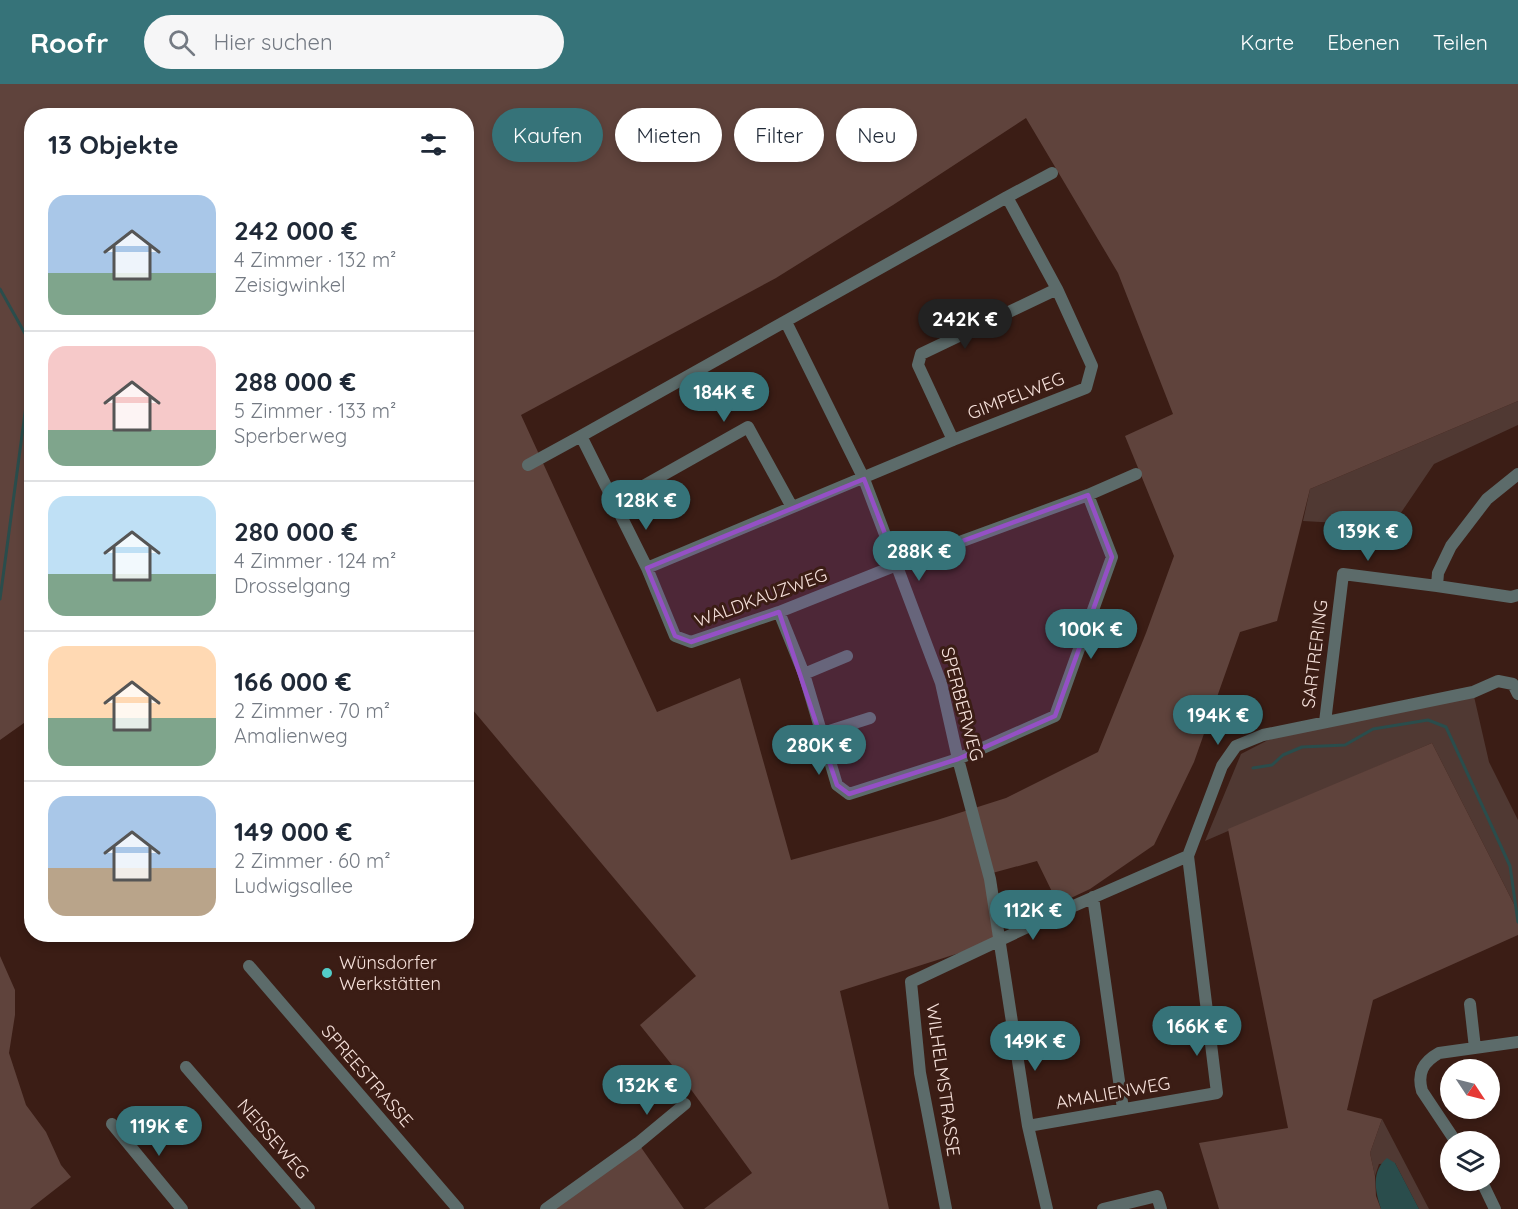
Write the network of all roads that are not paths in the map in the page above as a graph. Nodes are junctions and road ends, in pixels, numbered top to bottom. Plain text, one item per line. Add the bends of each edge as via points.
1 (1052, 173) dead end
2 (1007, 198) junction
3 (1057, 289) junction
4 (786, 322) junction
5 (580, 436) junction
6 (953, 440) junction
7 (528, 465) dead end
8 (1136, 474) dead end
9 (1518, 474) edge
10 (864, 478) junction
11 (1088, 495) junction
12 (615, 502) junction
13 (792, 507) junction
14 (897, 565) junction
15 (647, 568) junction
16 (1437, 586) junction
17 (1518, 595) edge
18 (779, 612) junction
19 (847, 656) dead end
20 (804, 674) junction
21 (1518, 694) edge
22 (870, 718) dead end
23 (1325, 722) junction
24 (822, 733) junction
25 (958, 759) junction
26 (1188, 856) junction
27 (1093, 897) junction
28 (1000, 940) junction
29 (249, 966) dead end
30 (1470, 1004) dead end
31 (1518, 1042) edge
32 (1475, 1048) junction
33 (186, 1067) dead end
34 (685, 1104) dead end
35 (1123, 1109) junction
36 (112, 1124) dead end
37 (1028, 1126) junction
38 (1449, 1131) edge
39 (1486, 1191) edge
40 (182, 1209) edge
41 (309, 1209) edge
42 (458, 1209) edge
43 (546, 1209) edge
44 (946, 1209) edge
45 (1047, 1209) edge
46 (1103, 1209) edge
47 (1161, 1209) edge
48 (1495, 1209) edge

1 - 2 street
2 - 3 street, GIMPELWEG
2 - 4 street
3 - 6 street via 921,354 918,364
3 - 6 street, GIMPELWEG via 1092,366 1086,388
4 - 5 street
4 - 10 street, SPERBERWEG
5 - 7 street
5 - 12 street, WALDKAUZWEG
6 - 10 street, GIMPELWEG
8 - 11 street, WALDKAUZWEG
9 - 16 street via 1487,499 1451,546 1438,573
10 - 13 street, GIMPELWEG
10 - 14 street, SPERBERWEG
11 - 14 street, WALDKAUZWEG
11 - 25 street via 1112,557 1055,716
12 - 13 street via 748,427
12 - 15 street, WALDKAUZWEG
13 - 15 street, GIMPELWEG
14 - 18 street, WALDKAUZWEG
14 - 25 street, SPERBERWEG via 941,683
15 - 18 street, WALDKAUZWEG via 675,636 691,642
16 - 17 street
16 - 23 street, SARTRERING via 1344,574
18 - 20 street
19 - 20 street
20 - 24 street
21 - 23 street, SARTRERING via 1513,684 1498,681 1473,692
22 - 24 street
23 - 26 street, SARTRERING via 1263,735 1236,747 1222,765
24 - 25 street via 837,785 849,794
25 - 28 street, SPERBERWEG via 990,879
26 - 27 street
26 - 35 street, AMALIENWEG via 1216,1094
27 - 28 street
27 - 35 street
28 - 37 street, SPERBERWEG
28 - 44 street, WILHELMSTRASSE via 911,982 920,1073
29 - 42 street, SPREESTRASSE
30 - 32 street
31 - 32 street
32 - 38 street via 1439,1053 1423,1065 1420,1073 1422,1091
33 - 41 street, NEISSEWEG
34 - 43 street
35 - 37 street, AMALIENWEG
36 - 40 street
37 - 45 street, SPERBERWEG
39 - 48 street
46 - 47 street via 1157,1196

